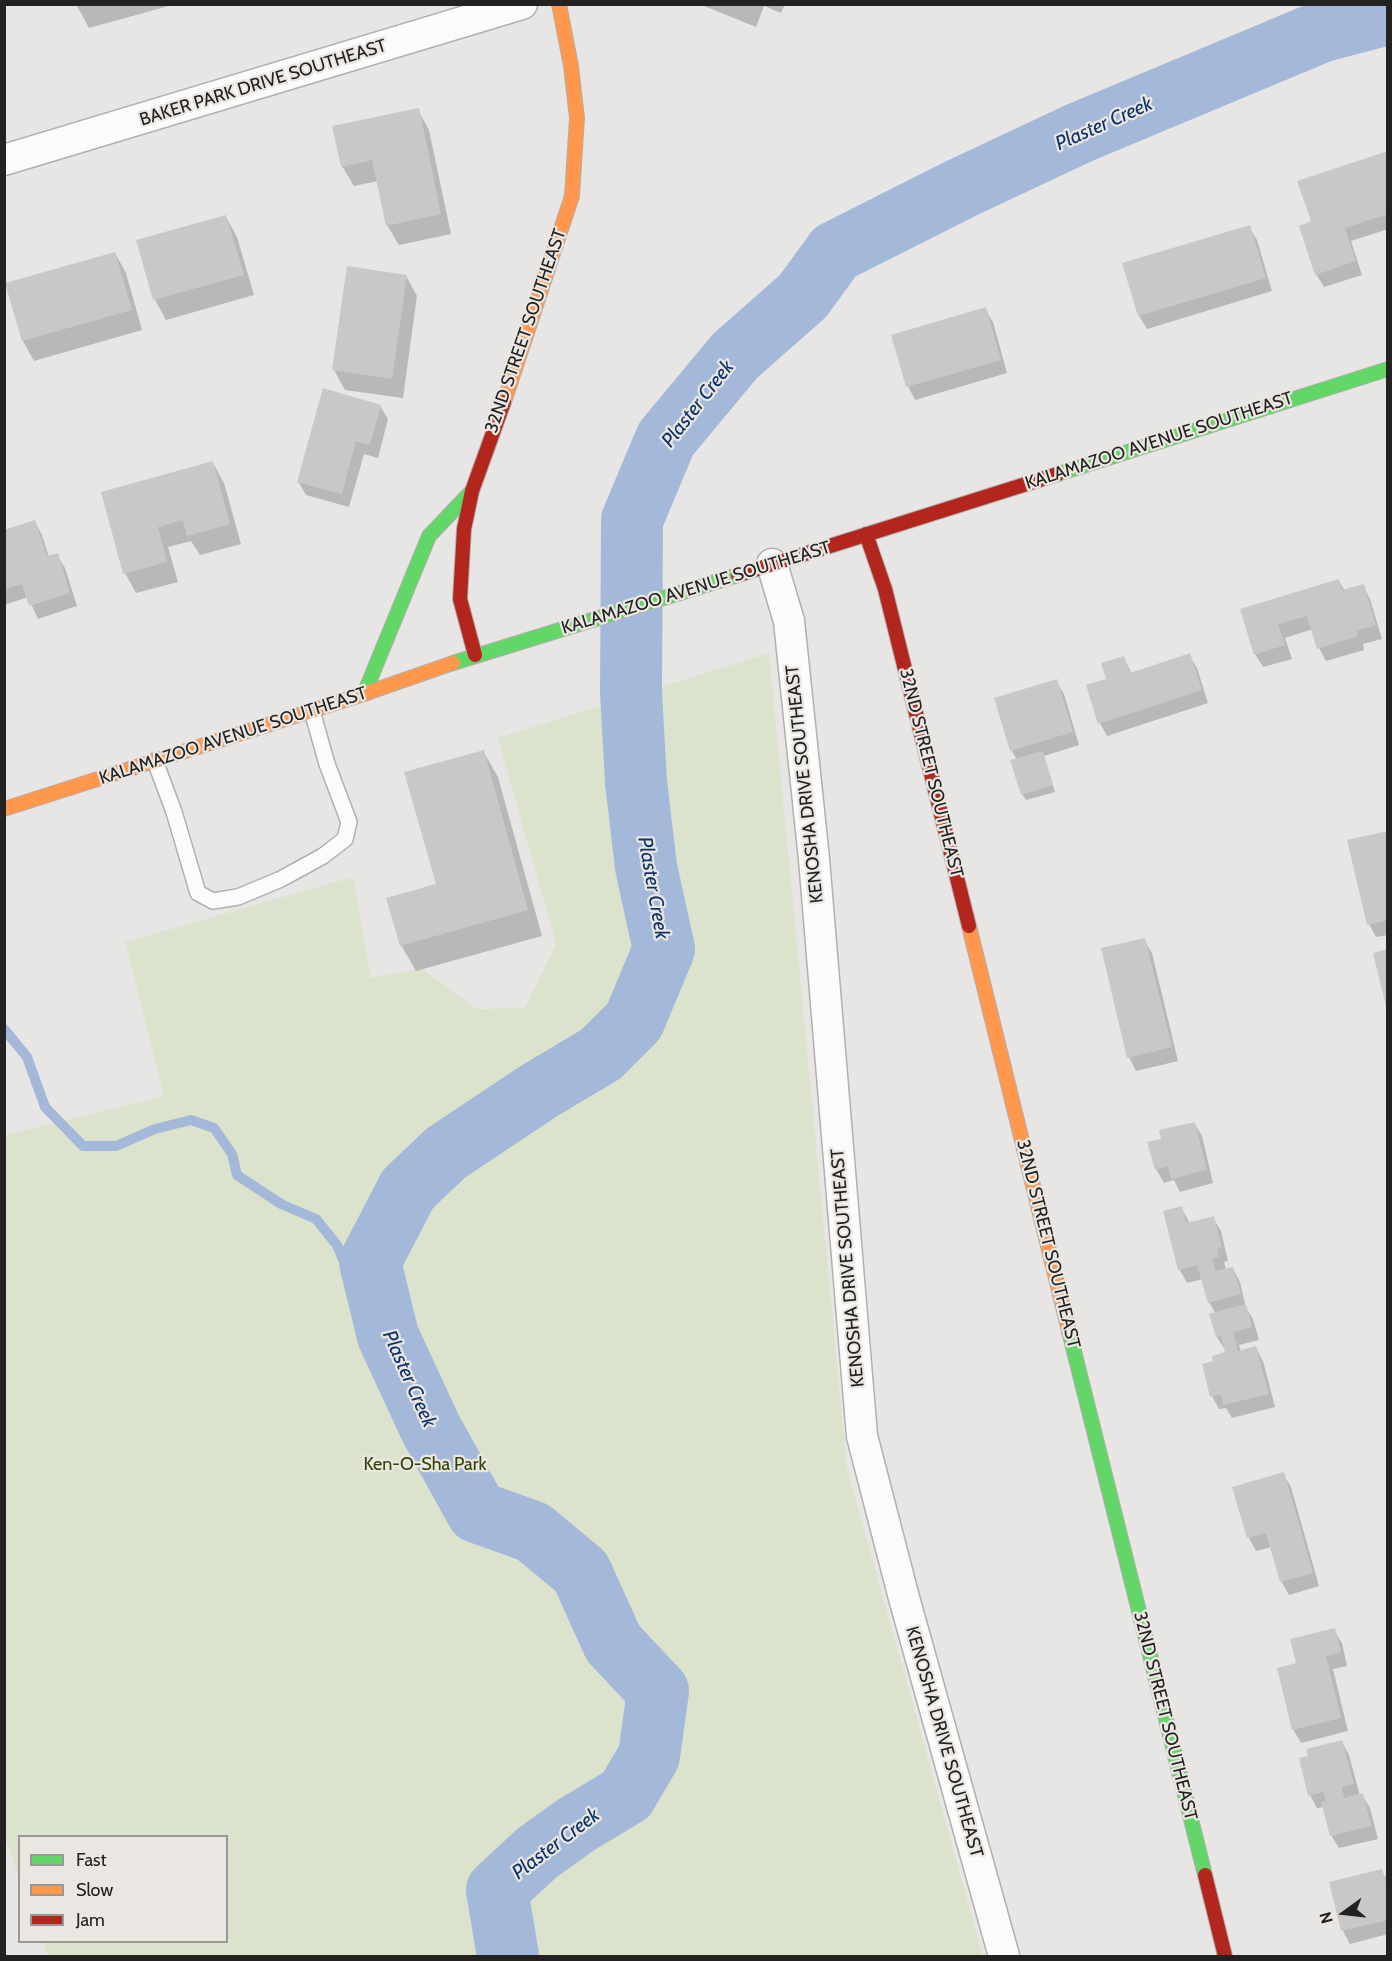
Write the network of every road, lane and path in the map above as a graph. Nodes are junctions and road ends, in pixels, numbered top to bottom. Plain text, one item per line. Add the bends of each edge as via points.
1 (522, 4) edge
2 (559, 4) edge
3 (6, 156) edge
4 (1388, 369) edge
5 (472, 491) junction
6 (866, 534) junction
7 (772, 564) junction
8 (475, 655) junction
9 (364, 694) junction
10 (312, 711) junction
11 (155, 761) junction
12 (4, 809) edge
13 (1004, 1956) edge
14 (1224, 1956) edge

1 - 3 street, BAKER PARK DRIVE SOUTHEAST
2 - 5 street, 32ND STREET SOUTHEAST via 577,118 572,196
4 - 6 street, KALAMAZOO AVENUE SOUTHEAST
5 - 8 street, 32ND STREET SOUTHEAST via 464,529 460,599
5 - 9 street via 429,536
6 - 7 street, KALAMAZOO AVENUE SOUTHEAST
6 - 14 street, 32ND STREET SOUTHEAST via 891,612
7 - 8 street, KALAMAZOO AVENUE SOUTHEAST
7 - 13 street, KENOSHA DRIVE SOUTHEAST via 789,621 862,1436
8 - 9 street, KALAMAZOO AVENUE SOUTHEAST
9 - 10 street, KALAMAZOO AVENUE SOUTHEAST
10 - 11 street, KALAMAZOO AVENUE SOUTHEAST
10 - 11 lane via 349,822 345,839 281,879 238,897 213,901 198,892
11 - 12 street, KALAMAZOO AVENUE SOUTHEAST

